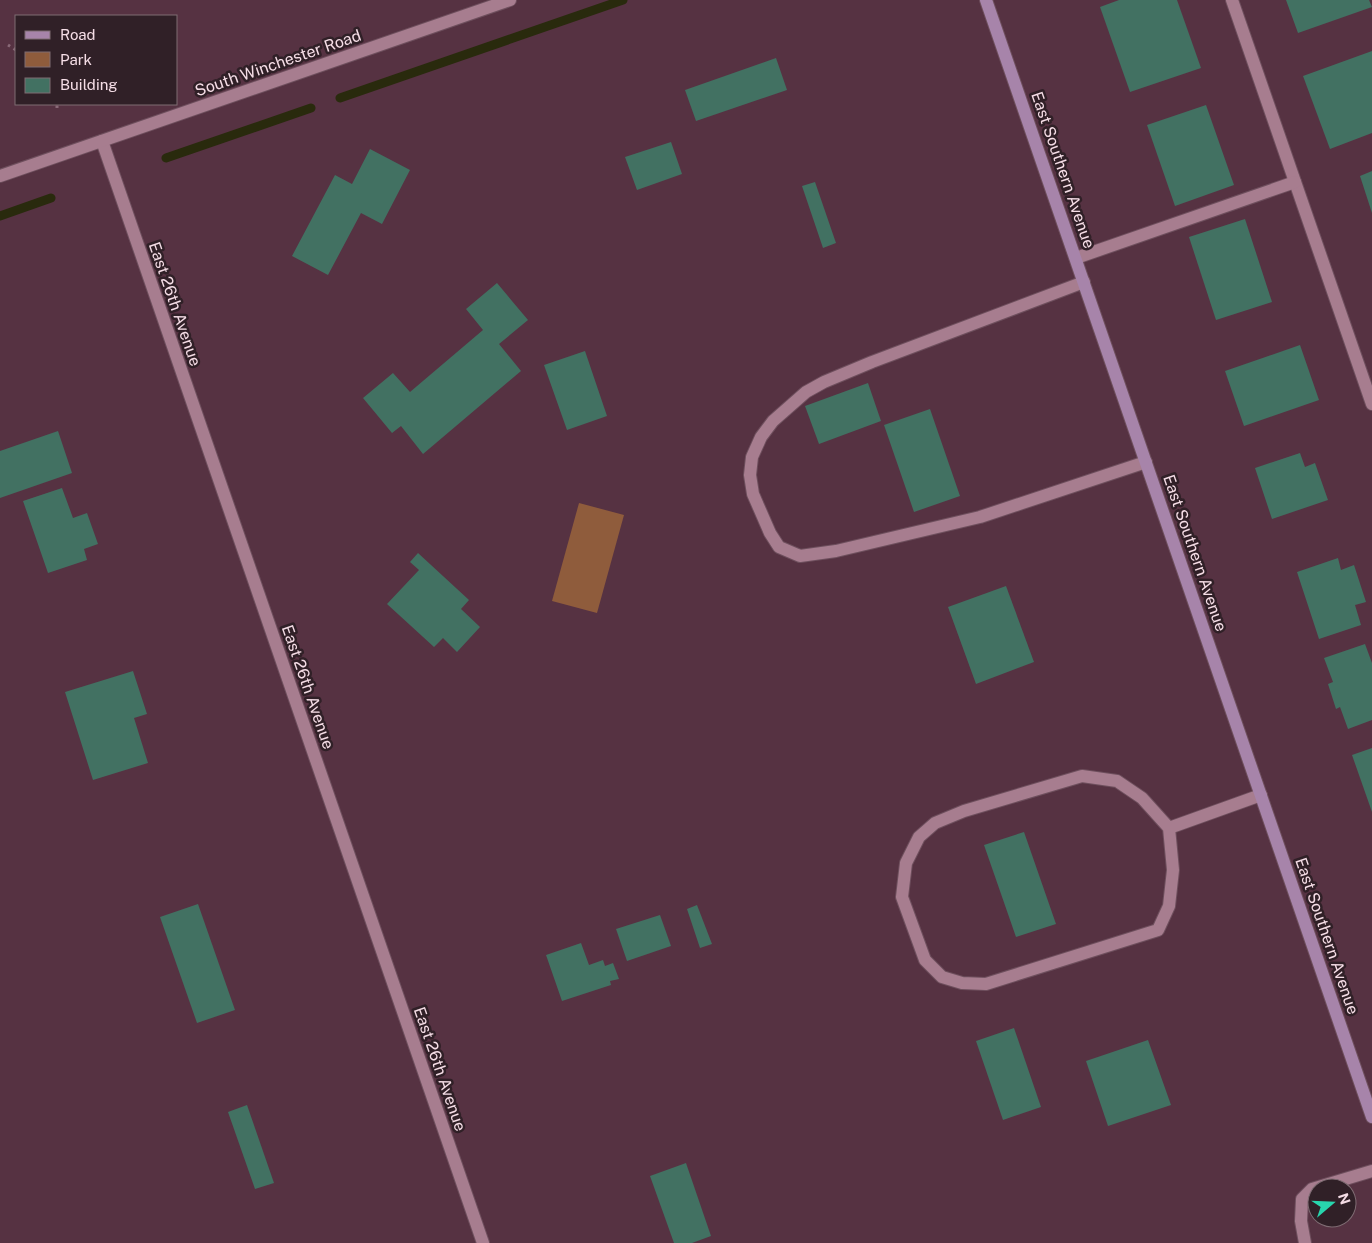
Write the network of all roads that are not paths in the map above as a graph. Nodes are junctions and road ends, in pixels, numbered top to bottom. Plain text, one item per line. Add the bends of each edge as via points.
1 (510, 0) edge
2 (986, 0) edge
3 (1232, 0) edge
4 (102, 141) junction
5 (0, 176) edge
6 (1295, 182) junction
7 (1076, 258) junction
8 (1084, 282) junction
9 (1372, 404) edge
10 (1146, 462) junction
11 (1261, 795) junction
12 (1169, 828) junction
13 (1372, 1117) edge
14 (1372, 1171) edge
15 (483, 1243) edge
16 (1305, 1243) edge

1 - 4 street, South Winchester Road
2 - 7 main road, East Southern Avenue
3 - 6 street
4 - 5 street, South Winchester Road
4 - 15 street, East 26th Avenue
6 - 7 street
6 - 9 street
7 - 8 main road, East Southern Avenue
8 - 10 main road, East Southern Avenue
8 - 10 street via 872,362 806,392 773,421 761,437 752,457 753,494 779,547 800,556 836,551 980,517
10 - 11 main road, East Southern Avenue
11 - 12 street
11 - 13 main road, East Southern Avenue
12 - 12 street via 1142,798 1117,781 1082,776 964,811 935,823 919,837 906,863 902,898 925,960 942,976 962,983 986,984 1158,930 1169,906 1173,870
14 - 16 street via 1312,1189 1302,1199

